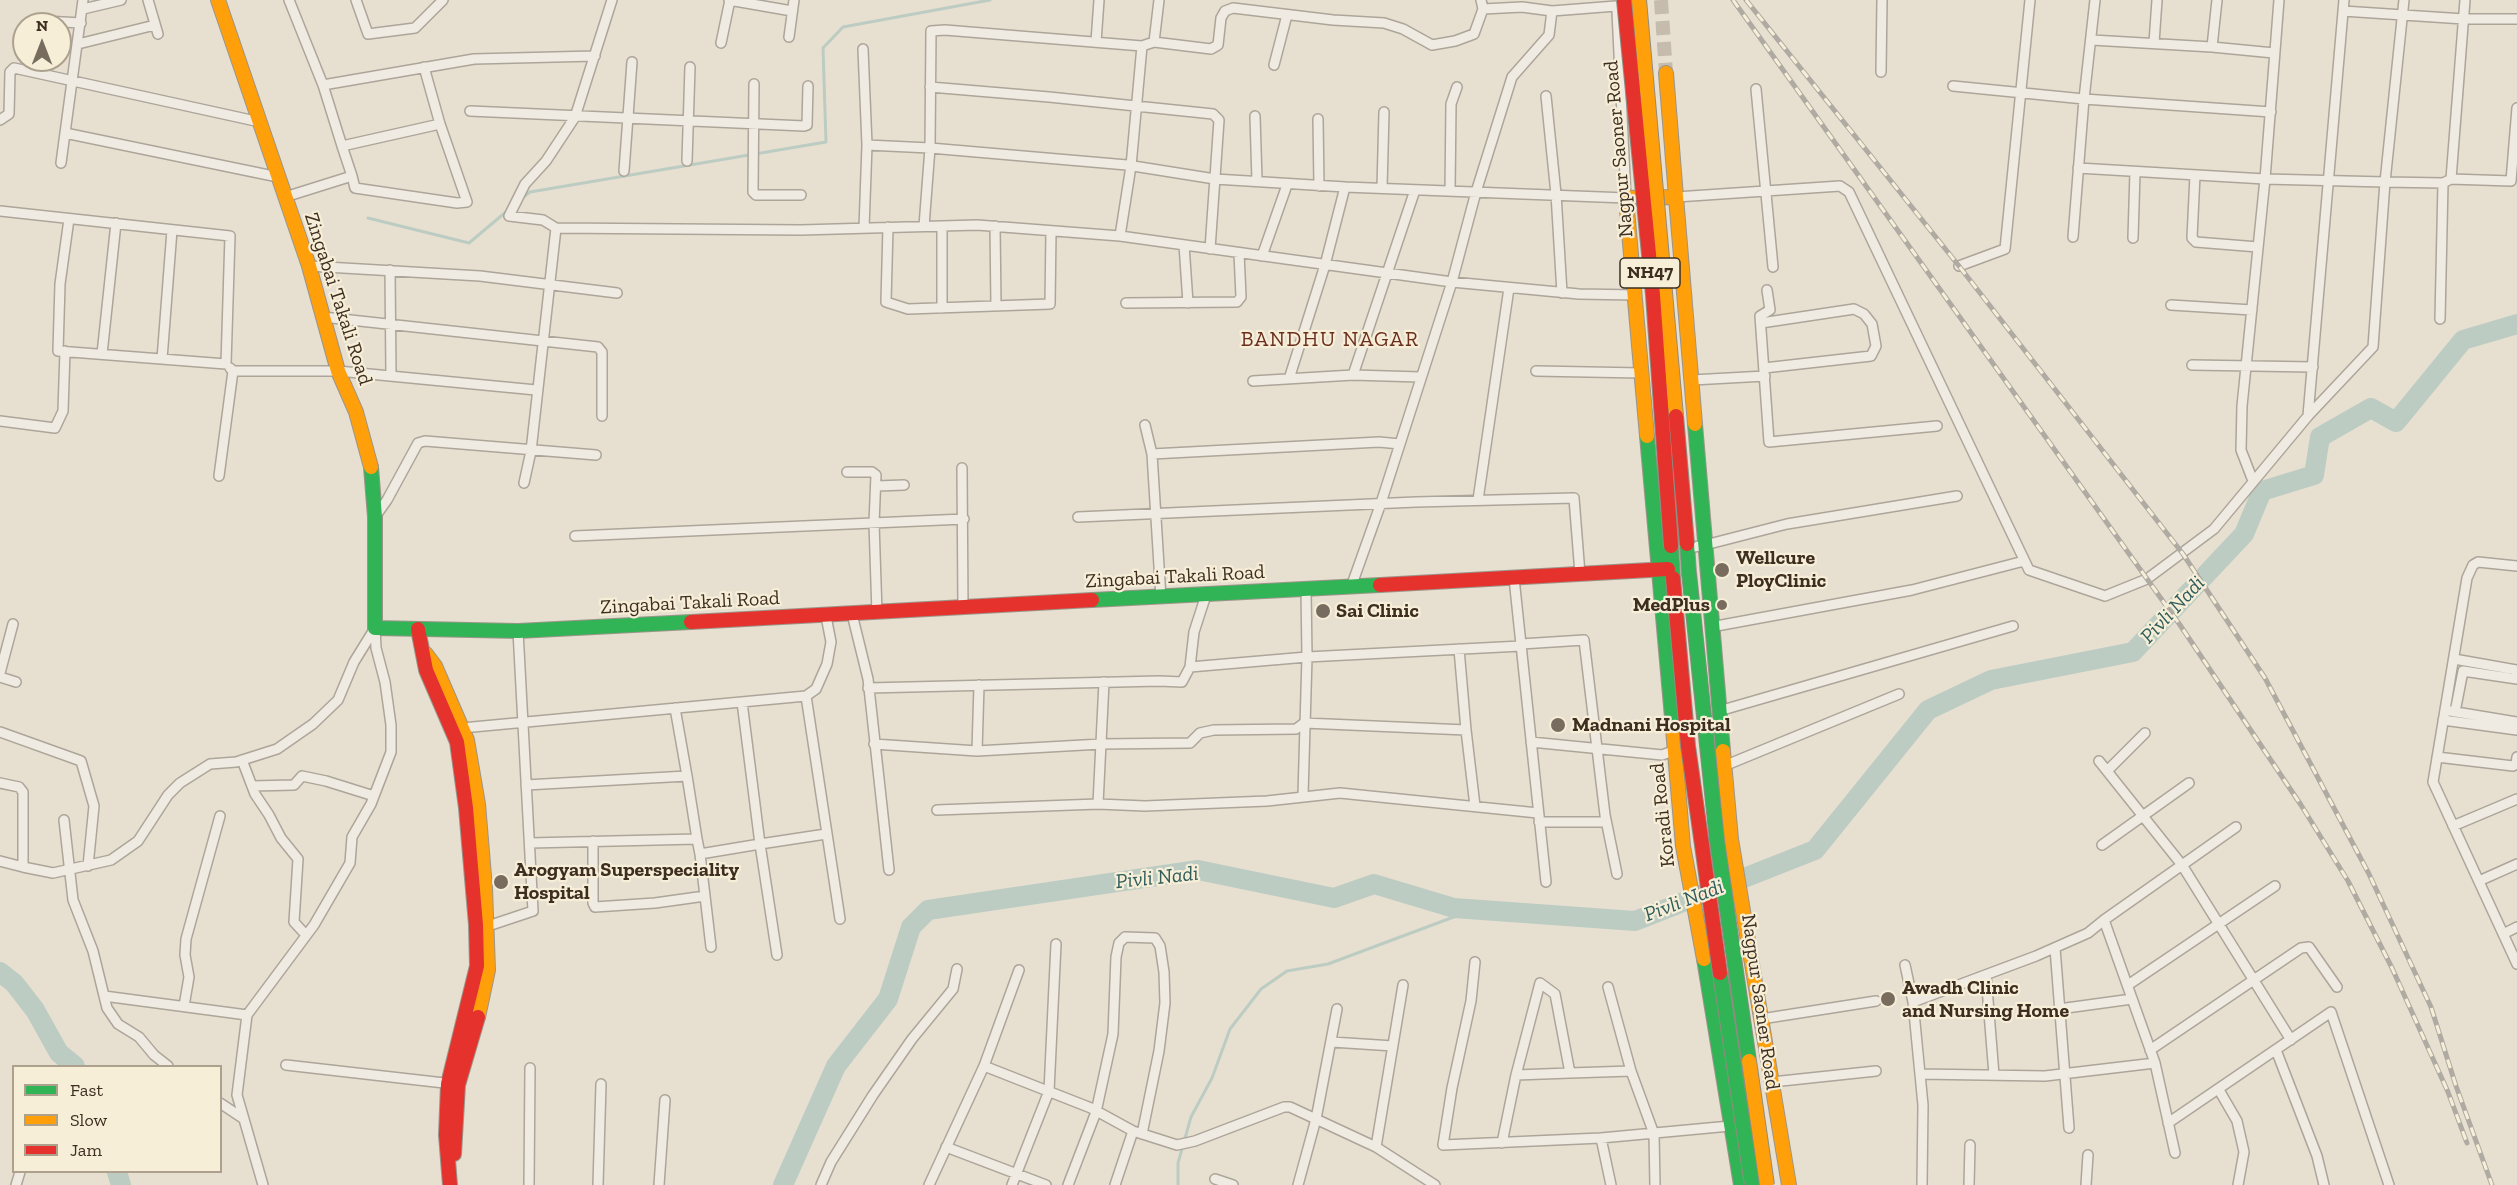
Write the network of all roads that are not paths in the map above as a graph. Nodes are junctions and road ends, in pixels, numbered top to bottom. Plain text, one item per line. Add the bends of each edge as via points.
1 (121, 0) edge
2 (148, 0) edge
3 (218, 0) edge
4 (290, 0) edge
5 (356, 0) edge
6 (443, 0) edge
7 (612, 0) edge
8 (729, 0) edge
9 (794, 0) edge
10 (1099, 0) edge
11 (1159, 0) edge
12 (1639, 0) edge
13 (1882, 0) edge
14 (2030, 0) edge
15 (2095, 0) edge
16 (2157, 0) edge
17 (2217, 0) edge
18 (2278, 0) edge
19 (2344, 0) edge
20 (2404, 0) edge
21 (2465, 0) edge
22 (1619, 2) edge
23 (83, 4) edge
24 (1482, 4) edge
25 (1522, 4) edge
26 (792, 11) junction
27 (1552, 11) junction
28 (2343, 11) junction
29 (1287, 15) junction
30 (2403, 15) junction
31 (2464, 19) junction
32 (2517, 20) edge
33 (72, 22) edge
34 (81, 22) junction
35 (789, 37) dead end
36 (2092, 40) junction
37 (1096, 42) junction
38 (1155, 42) junction
39 (721, 43) dead end
40 (2154, 43) junction
41 (78, 44) junction
42 (1142, 46) junction
43 (2212, 47) junction
44 (863, 49) dead end
45 (2274, 53) junction
46 (595, 56) junction
47 (632, 62) dead end
48 (1274, 65) dead end
49 (690, 67) dead end
50 (424, 68) junction
51 (1881, 72) dead end
52 (1666, 73) tunnel mouth
53 (72, 79) junction
54 (754, 84) dead end
55 (323, 85) junction
56 (5, 86) edge
57 (808, 86) dead end
58 (1953, 86) dead end
59 (930, 87) junction
60 (1457, 87) dead end
61 (1756, 89) dead end
62 (2021, 93) junction
63 (1546, 96) dead end
64 (2084, 99) junction
65 (1136, 107) junction
66 (2517, 108) edge
67 (470, 111) dead end
68 (1384, 112) dead end
69 (2271, 112) junction
70 (1255, 116) dead end
71 (575, 117) junction
72 (1318, 119) dead end
73 (0, 120) edge
74 (627, 120) junction
75 (260, 122) junction
76 (688, 122) junction
77 (440, 124) junction
78 (752, 124) junction
79 (65, 133) junction
80 (867, 145) junction
81 (342, 146) junction
82 (930, 148) junction
83 (687, 161) dead end
84 (61, 163) dead end
85 (1131, 166) junction
86 (2078, 168) junction
87 (624, 171) dead end
88 (2135, 172) junction
89 (2195, 175) junction
90 (352, 176) junction
91 (278, 177) junction
92 (1215, 179) junction
93 (2265, 179) junction
94 (1257, 181) junction
95 (2329, 181) junction
96 (2447, 181) junction
97 (2385, 182) junction
98 (1287, 185) junction
99 (1319, 186) junction
100 (1345, 187) junction
101 (1382, 188) junction
102 (1415, 189) junction
103 (1450, 191) junction
104 (1476, 192) junction
105 (1765, 192) junction
106 (1556, 194) junction
107 (801, 195) dead end
108 (285, 197) junction
109 (1676, 197) junction
110 (1626, 198) junction
111 (0, 211) edge
112 (69, 219) junction
113 (116, 224) junction
114 (924, 226) junction
115 (942, 226) junction
116 (995, 226) junction
117 (888, 227) junction
118 (556, 228) junction
119 (864, 228) junction
120 (172, 230) junction
121 (1051, 231) junction
122 (1120, 236) junction
123 (2073, 237) dead end
124 (2133, 238) dead end
125 (1184, 245) junction
126 (2259, 247) junction
127 (1210, 249) junction
128 (1239, 253) junction
129 (1262, 256) junction
130 (1325, 265) junction
131 (309, 266) junction
132 (1959, 266) dead end
133 (1773, 267) dead end
134 (390, 270) junction
135 (1388, 273) junction
136 (1452, 282) junction
137 (550, 283) junction
138 (1509, 288) junction
139 (1767, 290) dead end
140 (617, 292) dead end
141 (1562, 293) junction
142 (1636, 295) junction
143 (1126, 303) dead end
144 (1188, 303) junction
145 (2171, 305) dead end
146 (996, 306) junction
147 (942, 308) junction
148 (2252, 310) junction
149 (323, 317) junction
150 (2440, 319) dead end
151 (389, 323) junction
152 (1761, 323) junction
153 (543, 340) junction
154 (65, 351) junction
155 (102, 354) junction
156 (162, 359) junction
157 (2192, 364) dead end
158 (2247, 366) junction
159 (229, 367) junction
160 (2313, 367) junction
161 (338, 371) junction
162 (1536, 371) dead end
163 (1764, 372) junction
164 (1641, 373) junction
165 (1353, 375) junction
166 (391, 376) junction
167 (1420, 377) junction
168 (1289, 379) junction
169 (1692, 380) junction
170 (1253, 381) dead end
171 (536, 390) junction
172 (602, 416) dead end
173 (2308, 416) junction
174 (0, 421) edge
175 (1145, 425) dead end
176 (1937, 426) dead end
177 (1400, 444) junction
178 (531, 451) junction
179 (1152, 454) junction
180 (596, 455) dead end
181 (962, 468) dead end
182 (847, 472) dead end
183 (219, 476) dead end
184 (2253, 481) junction
185 (524, 483) dead end
186 (904, 485) dead end
187 (877, 486) junction
188 (1957, 496) dead end
189 (1478, 500) junction
190 (1381, 503) junction
191 (1156, 514) junction
192 (375, 516) junction
193 (1078, 517) dead end
194 (964, 519) junction
195 (874, 523) junction
196 (575, 536) dead end
197 (1705, 545) junction
198 (1671, 546) joint
199 (1688, 546) junction
200 (2024, 561) junction
201 (2517, 566) edge
202 (1707, 569) junction
203 (1689, 571) junction
204 (1668, 572) junction
205 (1580, 574) junction
206 (1514, 578) junction
207 (1351, 587) junction
208 (1306, 589) junction
209 (1206, 595) junction
210 (1161, 598) junction
211 (963, 609) junction
212 (878, 613) junction
213 (852, 614) junction
214 (826, 615) junction
215 (13, 624) dead end
216 (2013, 626) dead end
217 (1712, 627) junction
218 (375, 628) junction
219 (418, 629) junction
220 (518, 631) junction
221 (1521, 645) junction
222 (1459, 649) junction
223 (423, 650) junction
224 (1307, 657) junction
225 (2454, 659) junction
226 (1190, 667) junction
227 (2517, 670) edge
228 (0, 675) edge
229 (2517, 679) edge
230 (16, 682) dead end
231 (1104, 682) junction
232 (979, 685) junction
233 (868, 688) junction
234 (1899, 694) dead end
235 (806, 696) junction
236 (742, 702) junction
237 (675, 708) junction
238 (1719, 711) junction
239 (2455, 712) junction
240 (2444, 715) junction
241 (523, 721) junction
242 (2517, 722) edge
243 (1304, 723) junction
244 (462, 728) junction
245 (1466, 730) junction
246 (2517, 730) edge
247 (0, 732) edge
248 (2145, 733) dead end
249 (1531, 742) junction
250 (873, 744) junction
251 (1101, 744) junction
252 (1597, 750) junction
253 (1676, 750) junction
254 (977, 751) junction
255 (2437, 757) junction
256 (2517, 757) edge
257 (242, 760) junction
258 (2099, 762) dead end
259 (1724, 766) junction
260 (2107, 771) junction
261 (687, 776) junction
262 (0, 783) edge
263 (2189, 783) dead end
264 (526, 785) junction
265 (252, 786) junction
266 (1303, 795) junction
267 (374, 796) junction
268 (2517, 799) edge
269 (1098, 804) junction
270 (1475, 806) junction
271 (937, 810) dead end
272 (220, 816) dead end
273 (2143, 816) junction
274 (1539, 818) junction
275 (64, 820) dead end
276 (1606, 822) junction
277 (2236, 826) dead end
278 (2453, 826) junction
279 (826, 834) junction
280 (697, 838) junction
281 (593, 842) junction
282 (530, 843) junction
283 (760, 844) junction
284 (2102, 845) dead end
285 (700, 854) junction
286 (0, 861) edge
287 (2517, 864) edge
288 (2182, 865) junction
289 (88, 866) junction
290 (22, 867) junction
291 (889, 870) dead end
292 (69, 871) junction
293 (1617, 874) dead end
294 (2479, 881) junction
295 (1546, 882) dead end
296 (2275, 886) dead end
297 (705, 896) junction
298 (840, 919) dead end
299 (2104, 920) junction
300 (2219, 924) junction
301 (488, 926) junction
302 (2517, 927) edge
303 (2503, 934) junction
304 (306, 935) junction
305 (1056, 944) dead end
306 (711, 947) dead end
307 (2055, 948) junction
308 (777, 955) dead end
309 (1475, 962) dead end
310 (2517, 964) edge
311 (1905, 965) dead end
312 (957, 969) dead end
313 (1019, 970) dead end
314 (1753, 970) junction
315 (1986, 975) junction
316 (2253, 978) junction
317 (1708, 981) junction
318 (1403, 985) dead end
319 (2128, 985) junction
320 (1608, 987) dead end
321 (2337, 987) dead end
322 (104, 996) junction
323 (2132, 999) junction
324 (1876, 1001) dead end
325 (1913, 1002) junction
326 (184, 1006) junction
327 (1337, 1009) dead end
328 (2059, 1009) junction
329 (247, 1015) junction
330 (1761, 1019) junction
331 (2290, 1040) junction
332 (1332, 1042) junction
333 (1393, 1046) junction
334 (2150, 1050) junction
335 (2276, 1050) junction
336 (2155, 1063) junction
337 (167, 1065) edge
338 (286, 1065) dead end
339 (984, 1066) junction
340 (530, 1068) dead end
341 (1631, 1071) junction
342 (1876, 1071) dead end
343 (1570, 1073) junction
344 (1920, 1074) junction
345 (2064, 1074) junction
346 (1516, 1075) junction
347 (1994, 1075) junction
348 (1772, 1082) junction
349 (453, 1084) junction
350 (601, 1084) dead end
351 (2219, 1090) junction
352 (1049, 1091) junction
353 (665, 1100) dead end
354 (222, 1104) edge
355 (1096, 1112) junction
356 (244, 1119) junction
357 (1316, 1119) junction
358 (2168, 1123) junction
359 (1730, 1126) junction
360 (2069, 1128) dead end
361 (1137, 1133) junction
362 (1654, 1134) junction
363 (1601, 1138) junction
364 (1502, 1143) junction
365 (1970, 1145) dead end
366 (946, 1147) junction
367 (1376, 1147) junction
368 (2175, 1153) dead end
369 (2088, 1155) dead end
370 (1016, 1174) junction
371 (1215, 1179) dead end
372 (263, 1185) edge
373 (529, 1185) edge
374 (598, 1185) edge
375 (659, 1185) edge
376 (821, 1185) edge
377 (929, 1185) edge
378 (1012, 1185) edge
379 (1046, 1185) edge
380 (1068, 1185) edge
381 (1115, 1185) edge
382 (1233, 1185) edge
383 (1298, 1185) edge
384 (1435, 1185) edge
385 (1611, 1185) edge
386 (1654, 1185) edge
387 (1741, 1185) edge
388 (1752, 1185) edge
389 (1767, 1185) edge
390 (1789, 1185) edge
391 (1922, 1185) edge
392 (1970, 1185) edge
393 (2086, 1185) edge
394 (2238, 1185) edge
395 (2324, 1185) edge
396 (2389, 1185) edge

1 - 23 street
2 - 41 street via 157,30
3 - 75 main road, Zingabai Takali Road
4 - 55 street
5 - 6 street via 368,34 415,28
7 - 46 street
8 - 26 street
8 - 39 street
9 - 26 street
10 - 37 street
11 - 38 street
12 - 199 main road, Nagpur Saoner Road / NH47, bridge
13 - 51 street
14 - 62 street
15 - 36 street
16 - 40 street
17 - 43 street
18 - 45 street
19 - 28 street
20 - 30 street
21 - 31 street
22 - 27 street
22 - 110 street
22 - 198 main road, Nagpur Saoner Road / NH47, bridge via 1653,296
23 - 34 street
24 - 25 street
24 - 29 street via 1474,34 1432,45 1384,22
25 - 27 street
26 - 35 street
27 - 104 street via 1549,35 1512,77
28 - 30 street
28 - 95 street
29 - 38 street via 1233,8 1225,11 1218,45 1211,49
29 - 48 street
30 - 31 street
30 - 97 street
31 - 32 street
31 - 96 street
33 - 34 street
34 - 41 street
36 - 40 street
36 - 64 street
37 - 42 street
37 - 59 street via 931,31
38 - 42 street
40 - 43 street
41 - 53 street
42 - 65 street
43 - 45 street
44 - 80 street
45 - 69 street
46 - 50 street via 474,59
46 - 71 street
47 - 74 street
49 - 76 street
50 - 55 street
50 - 77 street
52 - 109 main road
53 - 56 street via 14,68
53 - 75 street
53 - 79 street
54 - 78 street
55 - 81 street
56 - 73 street via 9,114
57 - 78 street via 807,125
58 - 62 street
59 - 65 street
59 - 82 street
60 - 103 street via 1451,104
61 - 105 street
62 - 64 street
62 - 132 street via 2005,249
63 - 106 street
64 - 69 street
64 - 86 street
65 - 85 street
65 - 92 street via 1213,114 1219,120
66 - 96 street via 2511,181
67 - 71 street
68 - 101 street
69 - 93 street
70 - 94 street
71 - 74 street
71 - 118 street via 546,161 525,184 509,216 543,220
72 - 99 street
74 - 76 street
74 - 87 street
75 - 91 main road, Zingabai Takali Road
76 - 78 street
76 - 83 street
77 - 81 street
77 - 90 street via 467,202 355,188
78 - 107 street via 753,192
79 - 84 street
79 - 91 street
80 - 82 street
80 - 119 street
81 - 90 street
82 - 85 street
82 - 114 street
85 - 92 street
85 - 122 street
86 - 88 street
86 - 123 street
88 - 89 street
88 - 124 street
89 - 93 street
89 - 126 street via 2192,238 2196,242
90 - 108 street
91 - 108 main road, Zingabai Takali Road
92 - 94 street
92 - 127 street
93 - 95 street
93 - 126 street
94 - 98 street
95 - 97 street
95 - 160 street
96 - 97 street
96 - 150 street
97 - 173 street via 2373,347
98 - 99 street
98 - 129 street
99 - 100 street
100 - 101 street
100 - 130 street
101 - 102 street
102 - 103 street
102 - 135 street
103 - 104 street
104 - 106 street
104 - 136 street
105 - 109 street
105 - 133 street
105 - 200 street via 1840,186 1848,192
106 - 110 street
106 - 141 street
108 - 131 main road, Zingabai Takali Road
109 - 110 main road
109 - 169 main road
110 - 142 main road, Koradi Road
111 - 112 street
112 - 113 street
112 - 154 street via 60,284 58,351
113 - 120 street
113 - 155 street
114 - 115 street
114 - 117 street
115 - 116 street
115 - 147 street
116 - 121 street
116 - 146 street
117 - 119 street
117 - 147 street via 886,302 908,309
118 - 119 street
118 - 137 street
120 - 156 street
120 - 159 street via 230,236
121 - 122 street
121 - 146 street via 1050,303
122 - 125 street
125 - 127 street
125 - 144 street
126 - 148 street
127 - 128 street
128 - 129 street
128 - 144 street via 1241,297 1237,302
129 - 130 street
130 - 135 street
130 - 168 street
131 - 134 street
131 - 149 main road, Zingabai Takali Road
134 - 137 street
134 - 151 street
135 - 136 street
135 - 165 street
136 - 138 street
136 - 167 street
137 - 140 street
137 - 153 street
138 - 141 street
138 - 189 street
139 - 152 street via 1770,310 1760,316
141 - 142 street
142 - 164 main road, Koradi Road
143 - 144 street
145 - 148 street
146 - 147 street
148 - 158 street
149 - 151 street
149 - 161 main road, Zingabai Takali Road
151 - 153 street
151 - 166 street
152 - 163 street
152 - 163 street via 1854,309 1872,324 1876,346 1871,356
153 - 171 street
153 - 172 street via 598,347 602,352
154 - 155 street
154 - 174 street via 63,411 55,428
155 - 156 street
156 - 159 street
157 - 158 street
158 - 160 street
158 - 184 street via 2241,450
159 - 161 street
159 - 183 street
160 - 173 street
161 - 166 street
161 - 192 main road, Zingabai Takali Road via 356,412 370,468
162 - 164 street
163 - 169 street
163 - 176 street via 1769,442
164 - 204 main road, Koradi Road
165 - 167 street
165 - 168 street
166 - 171 street
167 - 177 street
168 - 170 street
169 - 197 main road
171 - 178 street
173 - 184 street
175 - 179 street
177 - 179 street
177 - 190 street
178 - 180 street
178 - 185 street
178 - 192 street via 418,443
179 - 191 street
181 - 194 street
182 - 187 street via 872,472
184 - 200 street via 2214,529 2183,554 2147,579 2106,596 2029,570
186 - 187 street
187 - 195 street
188 - 197 street via 1787,524
189 - 190 street
189 - 205 street via 1574,498
190 - 191 street
190 - 207 street
191 - 193 street
191 - 210 street
192 - 218 main road, Zingabai Takali Road
194 - 195 street
194 - 211 street
195 - 196 street
195 - 212 street
197 - 199 street
197 - 202 main road
198 - 204 main road, Koradi Road / NH47
199 - 203 main road, NH47
200 - 217 street via 1912,590
201 - 225 street via 2490,562 2473,566
202 - 203 main road
202 - 217 main road
203 - 389 main road, Nagpur Saoner Road / NH47, bridge via 1717,841
204 - 205 main road, Zingabai Takali Road
204 - 253 main road, Koradi Road
204 - 388 main road, Nagpur Saoner Road / NH47, bridge via 1699,832
205 - 206 main road, Zingabai Takali Road
206 - 207 main road, Zingabai Takali Road
206 - 221 street
207 - 208 main road, Zingabai Takali Road
208 - 209 main road, Zingabai Takali Road
208 - 224 street
209 - 210 main road, Zingabai Takali Road
209 - 226 street via 1194,632
210 - 211 main road, Zingabai Takali Road
211 - 212 main road, Zingabai Takali Road
212 - 213 main road, Zingabai Takali Road
213 - 214 main road, Zingabai Takali Road
213 - 233 street
214 - 220 main road, Zingabai Takali Road
214 - 235 street via 831,642 827,664 816,689
215 - 228 street
216 - 238 street
217 - 238 main road
218 - 219 main road, Zingabai Takali Road
218 - 257 street via 354,662 338,700 313,724 277,749
218 - 267 street via 391,725 391,752
219 - 220 main road, Zingabai Takali Road
219 - 223 main road
220 - 241 street
221 - 222 street
221 - 249 street
221 - 252 street via 1584,640
222 - 224 street
222 - 245 street
223 - 244 main road via 435,666
223 - 349 main road via 426,670 457,742 471,852 477,966
224 - 226 street
224 - 243 street
225 - 227 street
225 - 240 street
226 - 231 street via 1182,682
228 - 230 street
229 - 239 street via 2463,671
231 - 232 street
231 - 251 street
232 - 233 street
232 - 254 street
233 - 250 street
234 - 259 street
235 - 236 street
235 - 279 street
236 - 237 street
236 - 283 street
237 - 241 street
237 - 261 street
238 - 259 main road
239 - 240 street
239 - 242 street
240 - 246 street
240 - 255 street
241 - 244 street
241 - 264 street
243 - 245 street
243 - 251 street via 1296,729 1214,730 1200,733 1190,743
243 - 266 street
244 - 301 main road via 478,804
245 - 270 street
247 - 289 street via 81,762 94,806
248 - 260 street
249 - 252 street
249 - 274 street
250 - 254 street
250 - 291 street
251 - 254 street
251 - 269 street
252 - 253 street via 1662,755
252 - 276 street
253 - 317 main road, Koradi Road via 1683,846
255 - 256 street via 2513,766
255 - 278 street via 2433,782
257 - 265 street
257 - 289 street via 210,764 180,783 138,842 111,860
258 - 260 street
259 - 314 main road via 1731,839
260 - 273 street
261 - 264 street
261 - 280 street
262 - 290 street via 19,787 23,792
263 - 273 street
264 - 282 street
265 - 267 street via 294,785 302,776
265 - 304 street via 281,838 298,859 294,922
266 - 269 street via 1145,806
266 - 270 street via 1340,793
267 - 304 street via 352,837 350,863
268 - 278 street
269 - 271 street
270 - 274 street
272 - 326 street via 186,939 189,977
273 - 284 street
273 - 288 street
274 - 276 street
274 - 295 street
275 - 292 street
276 - 293 street
277 - 288 street
278 - 294 street
279 - 283 street
279 - 298 street
280 - 281 street
280 - 285 street
281 - 282 street
281 - 297 street via 595,907
282 - 301 street via 533,910
283 - 285 street
283 - 308 street
285 - 297 street
286 - 290 street
287 - 294 street
288 - 299 street
288 - 300 street
289 - 292 street
290 - 292 street via 53,873
292 - 322 street via 73,900 93,951
294 - 303 street
296 - 300 street
297 - 306 street
299 - 307 street via 2088,933
299 - 319 street
300 - 316 street
300 - 319 street
301 - 349 main road via 488,970 477,1021
302 - 303 street
303 - 310 street
304 - 329 street
305 - 352 street
307 - 315 street
307 - 328 street
309 - 364 street via 1443,1145
311 - 325 street
312 - 376 street via 953,989 873,1095
313 - 339 street
314 - 317 main road
314 - 330 main road
315 - 325 street
315 - 347 street
316 - 321 street via 2308,947
316 - 331 street
316 - 334 street
317 - 359 main road, Koradi Road
318 - 333 street
319 - 323 street
320 - 341 street
322 - 326 street
322 - 337 street via 118,1024 139,1037
323 - 328 street
323 - 334 street
324 - 330 street
325 - 344 street
326 - 329 street
327 - 332 street
328 - 345 street
329 - 356 street via 237,1095
330 - 348 main road
331 - 335 street
331 - 396 street via 2331,1012
332 - 333 street
332 - 357 street
333 - 367 street
334 - 336 street
335 - 351 street
335 - 395 street via 2317,1156
336 - 345 street
336 - 358 street
338 - 349 street
339 - 352 street
339 - 366 street
340 - 373 street
341 - 343 street
341 - 362 street
342 - 348 street
343 - 346 street
343 - 346 street via 1554,994 1540,982
344 - 347 street
344 - 391 street
345 - 347 street
345 - 360 street
346 - 364 street
348 - 390 main road
349 - 349 main road via 450,1185 446,1135
350 - 374 street
351 - 358 street
351 - 394 street via 2236,1121 2244,1152
352 - 355 street
352 - 370 street
353 - 375 street
354 - 356 street
355 - 361 street
355 - 361 street via 1113,1034 1119,942 1125,937 1155,938 1161,946 1165,1003 1159,1051
355 - 380 street
356 - 372 street
357 - 361 street via 1284,1107 1177,1145
357 - 367 street
357 - 383 street
358 - 368 street
359 - 362 street
359 - 387 main road, Koradi Road
361 - 381 street
362 - 363 street
362 - 386 street
363 - 364 street
363 - 385 street
365 - 392 street
366 - 370 street
366 - 377 street
367 - 384 street
369 - 393 street
370 - 378 street
370 - 379 street
371 - 382 street

